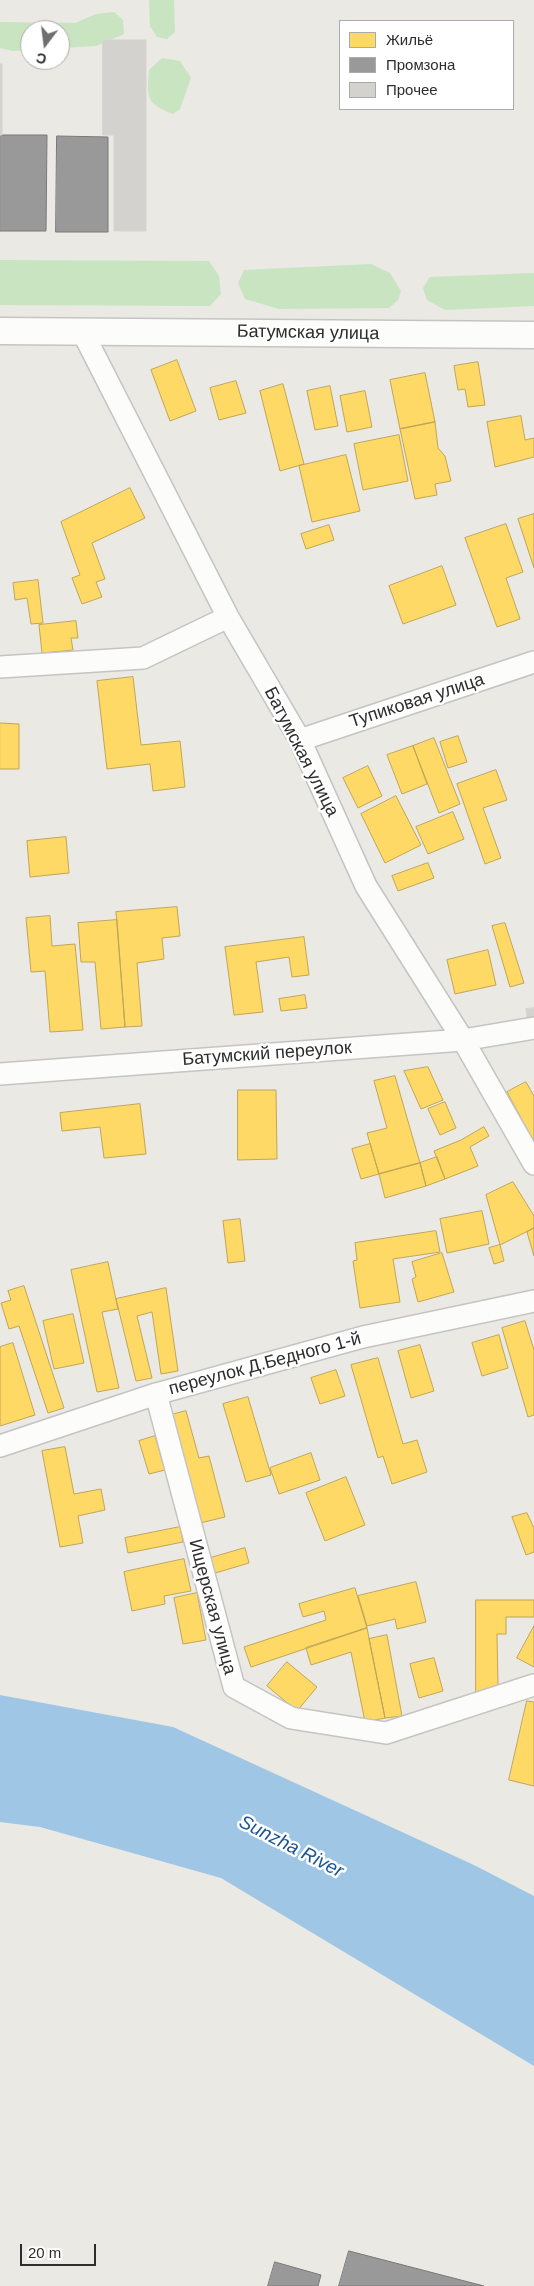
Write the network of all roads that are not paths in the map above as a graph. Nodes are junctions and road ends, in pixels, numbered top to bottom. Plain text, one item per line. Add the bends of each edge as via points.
1 (0, 331) edge
2 (82, 331) junction
3 (534, 335) edge
4 (228, 617) junction
5 (534, 662) edge
6 (0, 668) edge
7 (300, 740) junction
8 (534, 1028) edge
9 (463, 1040) junction
10 (0, 1074) edge
11 (534, 1164) edge
12 (534, 1301) edge
13 (156, 1394) junction
14 (0, 1446) edge
15 (534, 1685) edge

1 - 2 street, Батумская улица
2 - 3 street, Батумская улица
2 - 4 street, Батумская улица
4 - 6 street via 143,658
4 - 7 street, Батумская улица
5 - 7 street, Тупиковая улица
7 - 9 street, Батумская улица via 366,886
8 - 9 street, Батумский переулок
9 - 10 street, Батумский переулок
9 - 11 street, Батумская улица
12 - 13 street, переулок Д.Бедного 1-й via 363,1337
13 - 14 street, переулок Д.Бедного 1-й
13 - 15 street, Ищерская улица via 234,1687 291,1718 386,1733

